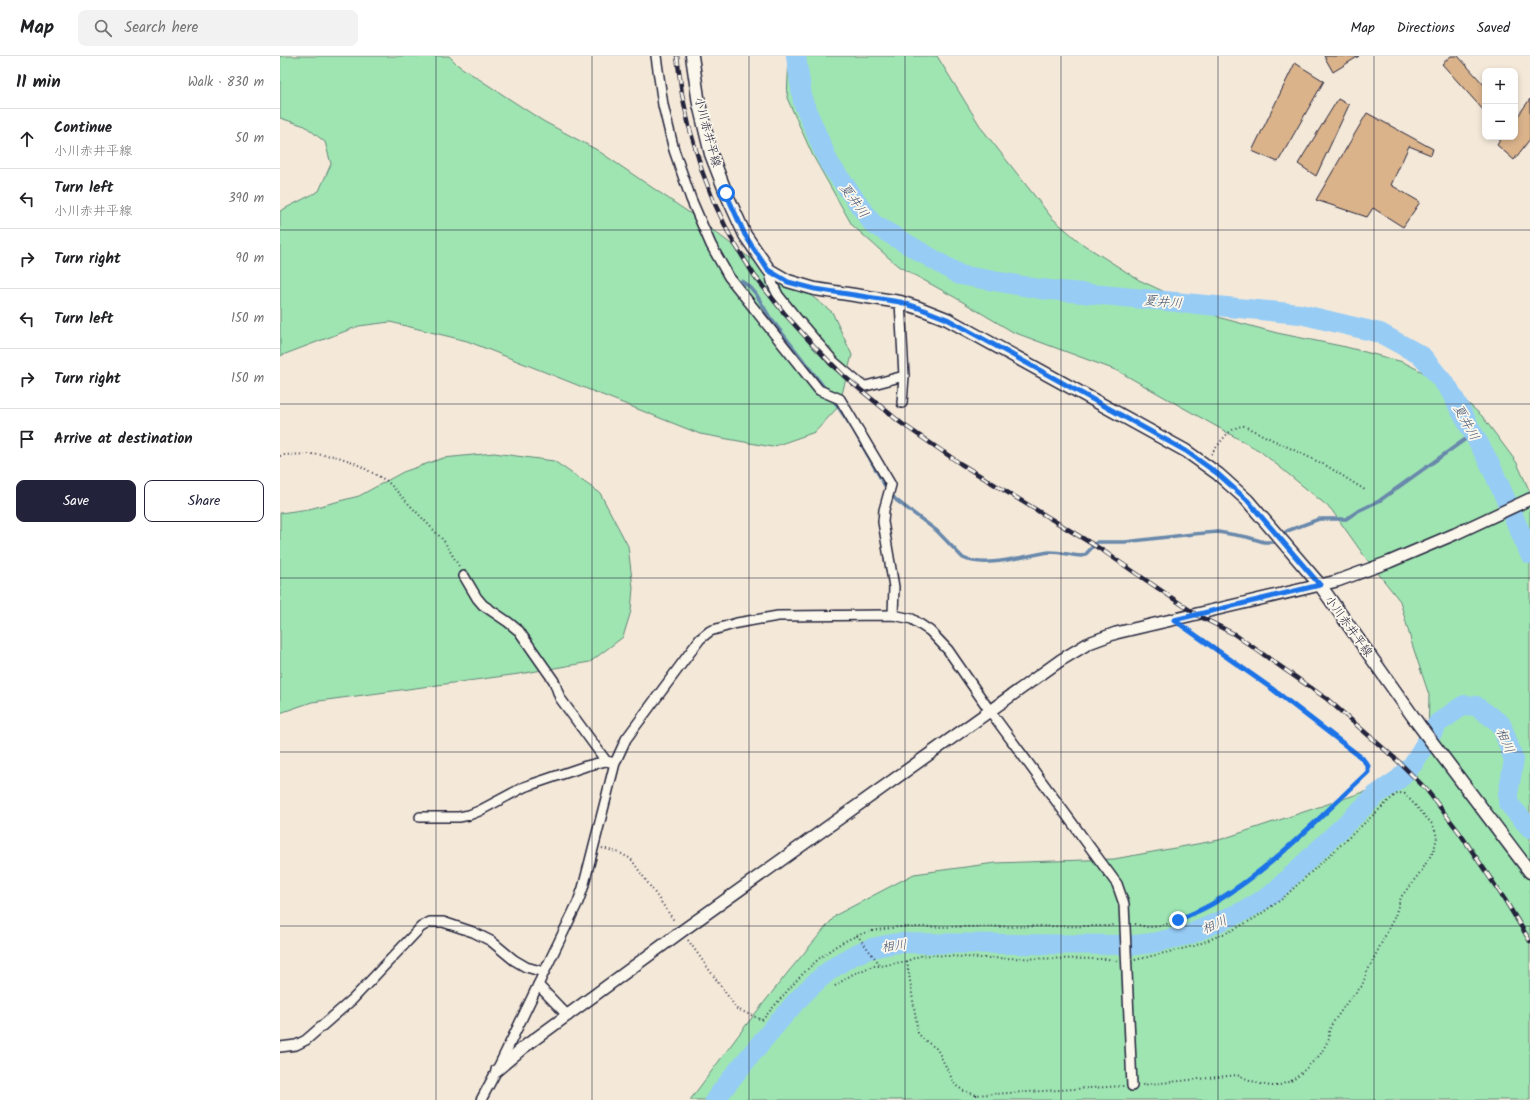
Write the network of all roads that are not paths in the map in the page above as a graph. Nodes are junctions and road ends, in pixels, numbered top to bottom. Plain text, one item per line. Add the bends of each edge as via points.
1 (656, 56) edge
2 (692, 56) edge
3 (768, 270) junction
4 (900, 302) junction
5 (904, 376) junction
6 (902, 403) dead end
7 (1530, 499) edge
8 (464, 576) road end
9 (1320, 585) junction
10 (893, 615) junction
11 (990, 711) junction
12 (610, 762) junction
13 (420, 816) dead end
14 (1530, 872) edge
15 (544, 972) junction
16 (538, 985) junction
17 (568, 1016) junction
18 (280, 1047) edge
19 (497, 1070) junction
20 (1132, 1086) road end
21 (481, 1100) edge

1 - 10 street via 662,105 674,150 711,245 729,277 819,390 840,399 892,485 883,522 894,587
2 - 3 main road, 小川赤井平線 via 699,104 711,154 745,235
3 - 4 main road, 小川赤井平線 via 788,282 815,289
3 - 5 street via 778,296 834,362 861,385 866,386
4 - 5 street
4 - 9 main road, 小川赤井平線 via 947,319 1186,451 1218,474 1247,500
5 - 6 street
7 - 9 street via 1389,562
8 - 12 street via 483,605 519,631 554,681 560,698
9 - 11 street via 1116,633 1089,643
9 - 14 main road, 小川赤井平線 via 1419,725
10 - 11 street via 912,619 930,631 948,650
10 - 12 street via 778,616 710,631 700,639
11 - 17 street via 682,931
11 - 20 street via 1117,884 1124,904
12 - 13 street via 586,766 524,787 469,815
12 - 15 street via 583,888
15 - 16 street
15 - 18 street via 526,967 491,941 474,932 442,922 430,922 421,927 353,999 306,1040 296,1045
16 - 17 street
16 - 19 street
17 - 19 street
19 - 21 street

